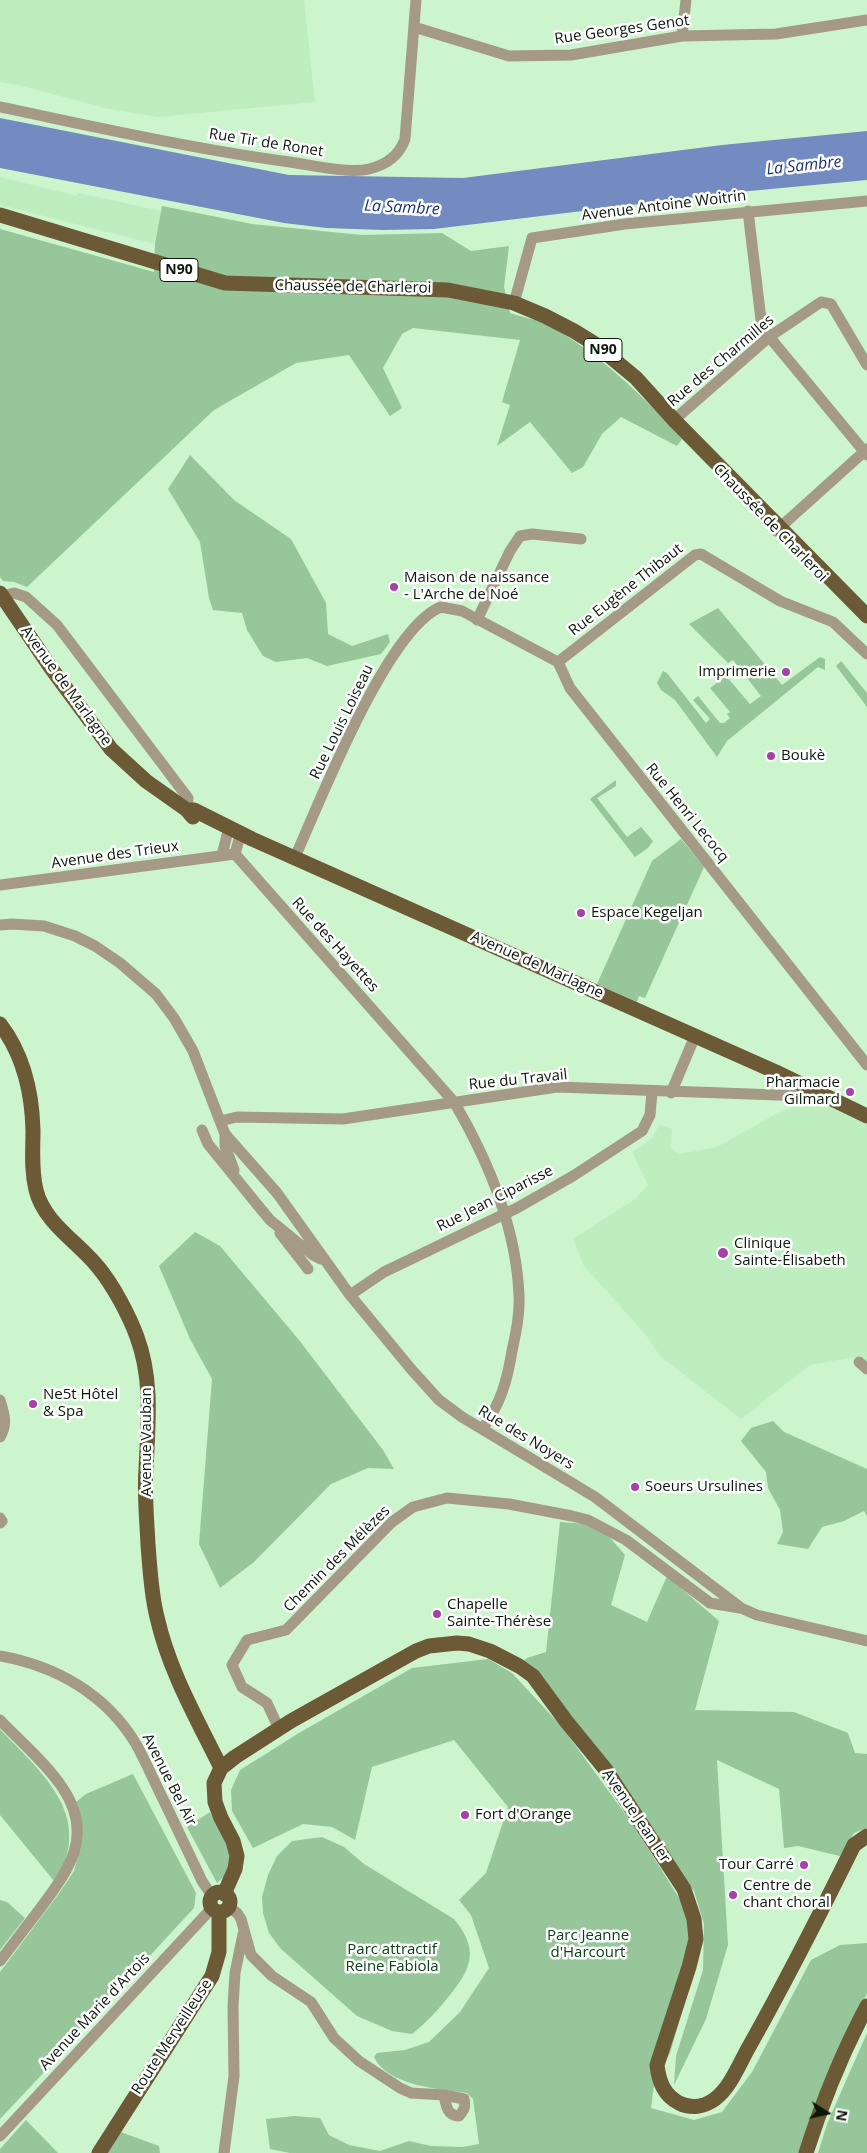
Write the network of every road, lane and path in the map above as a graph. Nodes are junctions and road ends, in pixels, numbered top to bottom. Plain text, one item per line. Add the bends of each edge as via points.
1 (416, 0) edge
2 (686, 0) edge
3 (867, 20) edge
4 (414, 27) junction
5 (682, 36) junction
6 (0, 107) edge
7 (867, 201) edge
8 (748, 211) junction
9 (0, 215) edge
10 (514, 303) junction
11 (769, 338) junction
12 (867, 365) edge
13 (674, 420) junction
14 (866, 452) edge
15 (778, 529) junction
16 (581, 539) dead end
17 (1, 594) edge
18 (867, 616) edge
19 (478, 620) junction
20 (867, 625) edge
21 (867, 654) edge
22 (558, 662) junction
23 (187, 810) junction
24 (240, 836) junction
25 (235, 854) junction
26 (222, 856) junction
27 (295, 858) junction
28 (0, 885) edge
29 (0, 925) edge
30 (0, 1024) edge
31 (695, 1036) junction
32 (867, 1065) edge
33 (652, 1092) junction
34 (671, 1093) junction
35 (821, 1095) junction
36 (454, 1102) junction
37 (867, 1116) edge
38 (220, 1121) junction
39 (202, 1130) dead end
40 (224, 1134) junction
41 (236, 1177) junction
42 (503, 1215) junction
43 (270, 1220) junction
44 (326, 1261) junction
45 (308, 1269) dead end
46 (350, 1295) junction
47 (0, 1400) edge
48 (483, 1428) junction
49 (0, 1437) edge
50 (0, 1518) edge
51 (0, 1523) edge
52 (741, 1608) junction
53 (867, 1641) edge
54 (0, 1656) edge
55 (0, 1720) edge
56 (279, 1729) junction
57 (221, 1768) junction
58 (867, 1836) edge
59 (219, 1903) junction
60 (244, 1930) junction
61 (0, 1961) edge
62 (867, 2006) edge
63 (444, 2095) dead end
64 (0, 2136) edge
65 (99, 2153) edge
66 (224, 2153) edge
67 (806, 2153) edge

1 - 4 street, Rue Tir de Ronet
2 - 5 street
3 - 5 street, Rue Georges Genot via 776,34
4 - 5 street, Rue Georges Genot via 509,56 571,55
4 - 6 street, Rue Tir de Ronet via 405,139 402,148 390,161 367,170 336,169 228,154
7 - 8 street, Avenue Antoine Woitrin
8 - 10 street, Avenue Antoine Woitrin via 532,238
8 - 11 street via 762,328
9 - 10 main road, Chaussée de Charleroi / N90 via 225,283 431,288
10 - 13 main road, Chaussée de Charleroi / N90 via 569,328 609,354
11 - 12 street, Rue des Charmilles via 821,302 831,304
11 - 13 street, Rue des Charmilles
11 - 14 street
13 - 15 main road, Chaussée de Charleroi / N90
14 - 15 street
15 - 18 main road, Chaussée de Charleroi / N90
15 - 20 main road, Chaussée de Charleroi / N90
16 - 19 street via 532,534 520,536
17 - 23 main road, Avenue de Marlagne via 111,749 146,782
17 - 23 street via 14,593 26,597 57,624 188,798
19 - 22 street
19 - 27 street, Rue Louis Loiseau via 462,611 441,607 414,630 386,666 365,704
21 - 22 street, Rue Eugène Thibaut via 833,622 780,601 701,554 695,555
22 - 32 street, Rue Henri Lecocq via 575,696
23 - 24 main road, Avenue de Marlagne via 219,833
24 - 25 street
24 - 26 street
24 - 27 main road, Avenue de Marlagne
25 - 26 street, Avenue des Trieux
25 - 36 street, Rue des Hayettes
26 - 28 street, Avenue des Trieux
27 - 31 main road, Avenue de Marlagne
29 - 38 street, Rue des Noyers via 44,926 75,936 120,963 156,994 193,1051
30 - 57 main road, Avenue Vauban via 14,1044 26,1081 32,1121 32,1168 40,1202 49,1216 99,1268 137,1338 149,1389 148,1544 157,1616 178,1682
31 - 34 street
31 - 35 main road, Avenue de Marlagne
33 - 34 street, Rue du Travail
33 - 36 street, Rue du Travail via 558,1087
33 - 42 street, Rue Jean Ciparisse via 650,1115 642,1131 573,1176
34 - 35 street, Rue du Travail
35 - 37 main road, Avenue de Marlagne
36 - 38 street, Rue du Travail via 343,1119 237,1117
36 - 42 street, Rue des Hayettes via 473,1134
38 - 40 street, Rue des Noyers
39 - 41 street, Rue des Noyers via 208,1144
40 - 41 street, Rue des Noyers via 224,1146
40 - 44 street, Rue des Noyers via 277,1193
41 - 43 street, Rue des Noyers
42 - 46 street, Rue Jean Ciparisse via 384,1272
42 - 48 street, Rue des Hayettes via 514,1254 519,1295 518,1320 506,1384
43 - 44 street, Rue des Noyers via 313,1255
43 - 45 street, Rue des Noyers
44 - 46 street, Rue des Noyers
46 - 48 street, Rue des Noyers via 439,1400
47 - 49 street via 5,1425
48 - 52 street, Rue des Noyers via 595,1497
50 - 51 street
52 - 53 street via 756,1615
52 - 56 street, Chemin des Mélèzes via 710,1603 626,1540 588,1520 509,1504 447,1498 414,1507 392,1522 286,1630 247,1640 232,1665 242,1687 267,1703
54 - 59 street, Avenue Bel Air via 62,1675 91,1694 116,1718 141,1753 202,1881
55 - 61 street via 60,1785 74,1812 77,1831 74,1853 66,1873
56 - 57 main road, Avenue Jean Ier
56 - 58 main road, Avenue Jean Ier via 429,1646 469,1644 490,1651 533,1676 606,1770 667,1861 689,1901 696,1939 657,2066 659,2081 668,2096 692,2107 703,2106 724,2089 854,1845
57 - 59 main road via 214,1783 215,1802 237,1856 235,1869
59 - 60 street, Avenue Bel Air via 239,1915
59 - 64 street, Avenue Marie d'Artois
59 - 65 main road, Route Merveilleuse via 219,1947 212,1976
60 - 63 street, Avenue Bel Air via 250,1955 272,1976 311,2002 334,2038 358,2061 411,2094
60 - 66 street via 232,2006 234,2076
62 - 67 main road via 849,2039 815,2122

